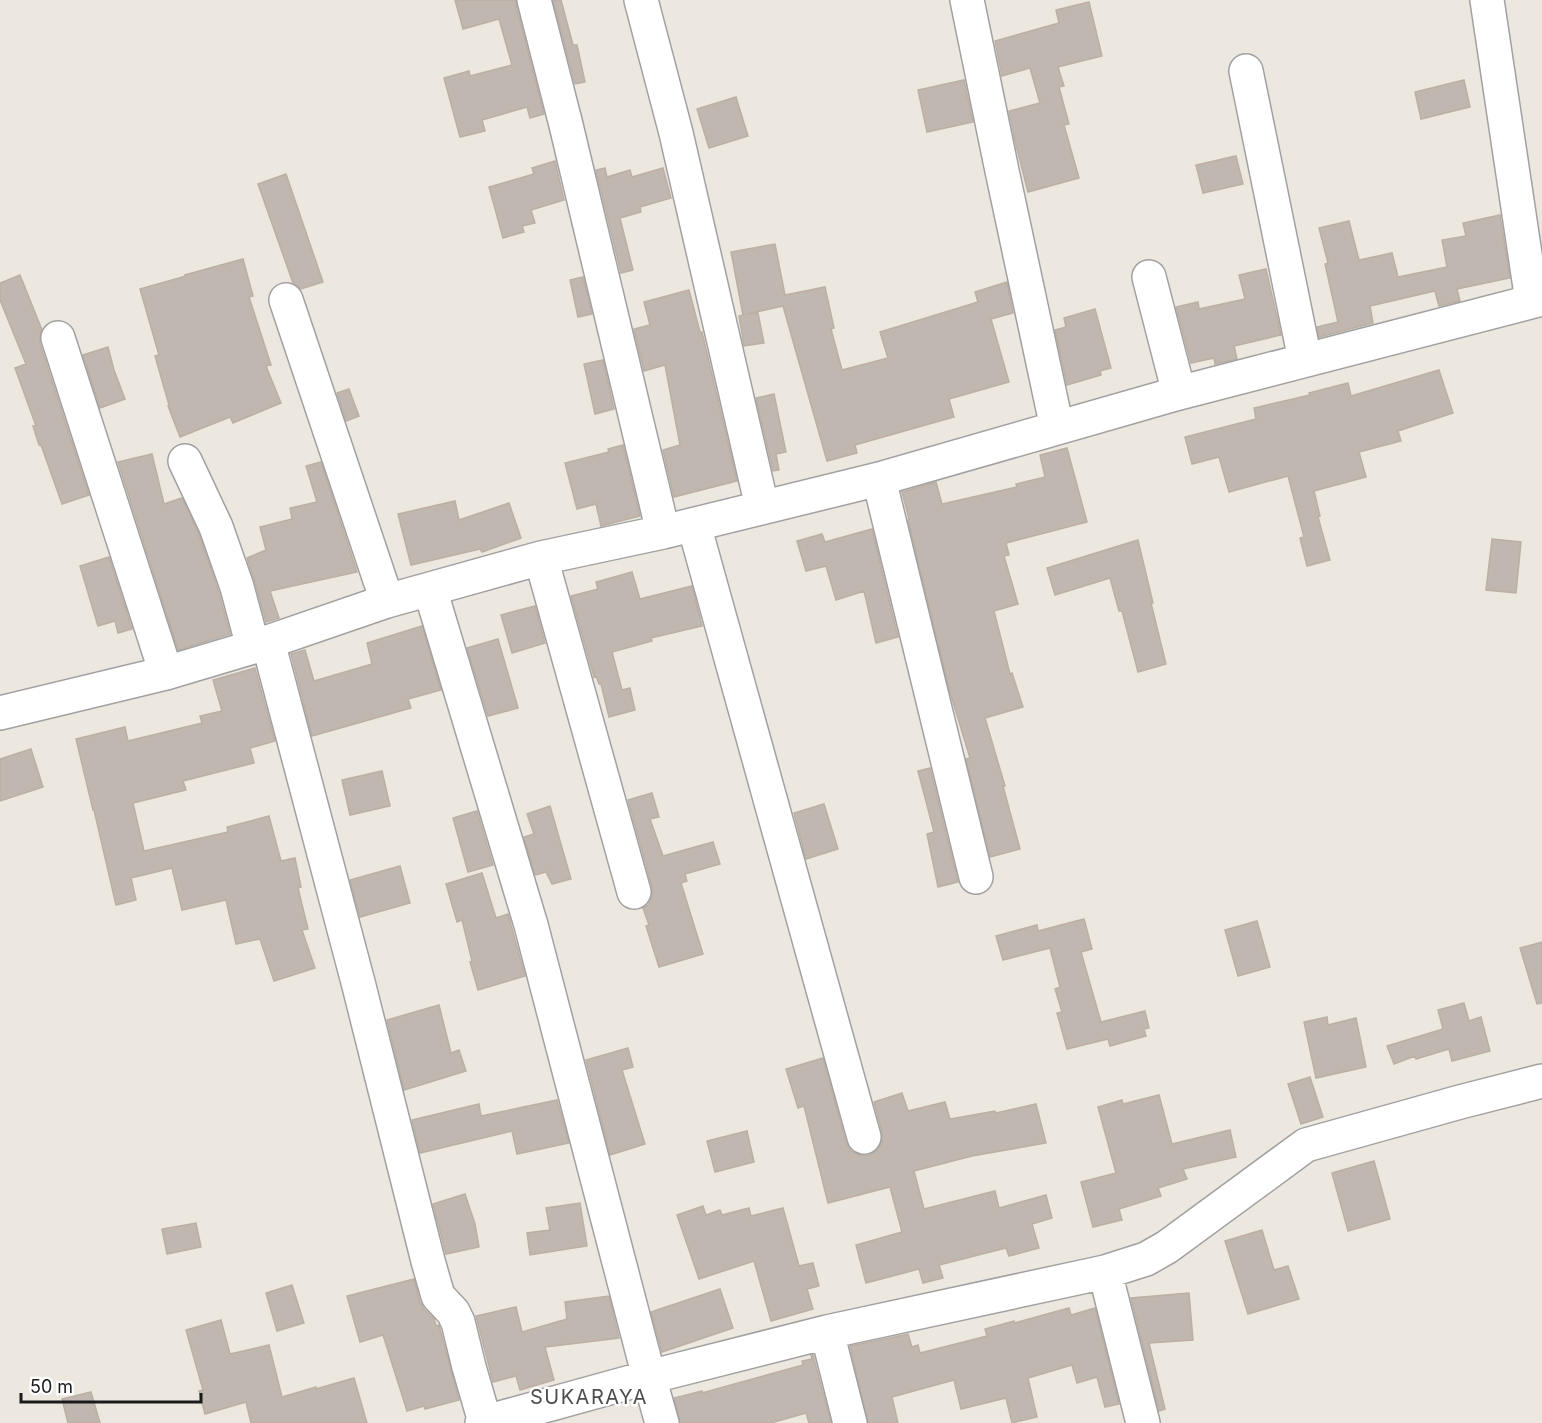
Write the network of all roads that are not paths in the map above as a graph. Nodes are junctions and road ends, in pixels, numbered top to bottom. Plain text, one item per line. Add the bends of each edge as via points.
1 (534, 0) edge
2 (641, 0) edge
3 (967, 0) edge
4 (1487, 0) edge
5 (1246, 71) dead end
6 (1149, 277) dead end
7 (286, 300) dead end
8 (1537, 300) edge
9 (58, 338) dead end
10 (1305, 360) junction
11 (1179, 393) junction
12 (1057, 428) junction
13 (185, 461) dead end
14 (879, 479) junction
15 (762, 507) junction
16 (694, 525) junction
17 (663, 532) junction
18 (541, 558) junction
19 (430, 589) junction
20 (387, 601) junction
21 (261, 644) junction
22 (166, 673) junction
23 (0, 713) edge
24 (976, 877) dead end
25 (634, 892) dead end
26 (1542, 1081) edge
27 (864, 1137) dead end
28 (1106, 1272) junction
29 (828, 1332) junction
30 (649, 1377) junction
31 (484, 1423) edge
32 (662, 1423) edge
33 (850, 1423) edge
34 (1143, 1423) edge

1 - 17 street
2 - 15 street via 676,133
3 - 12 street
4 - 8 street
5 - 10 street
6 - 11 street
7 - 20 street
8 - 10 street
9 - 22 street
10 - 11 street
11 - 12 street
12 - 14 street
13 - 21 street via 216,527
14 - 15 street
14 - 24 street
15 - 16 street
16 - 17 street
16 - 27 street
17 - 18 street
18 - 19 street
18 - 25 street
19 - 20 street
19 - 30 street via 531,926
20 - 21 street
21 - 22 street
21 - 31 street via 359,986 438,1296 458,1322
22 - 23 street
26 - 28 street via 1306,1145 1167,1247
28 - 29 street
28 - 34 street
29 - 30 street
29 - 33 street
30 - 31 street
30 - 32 street

